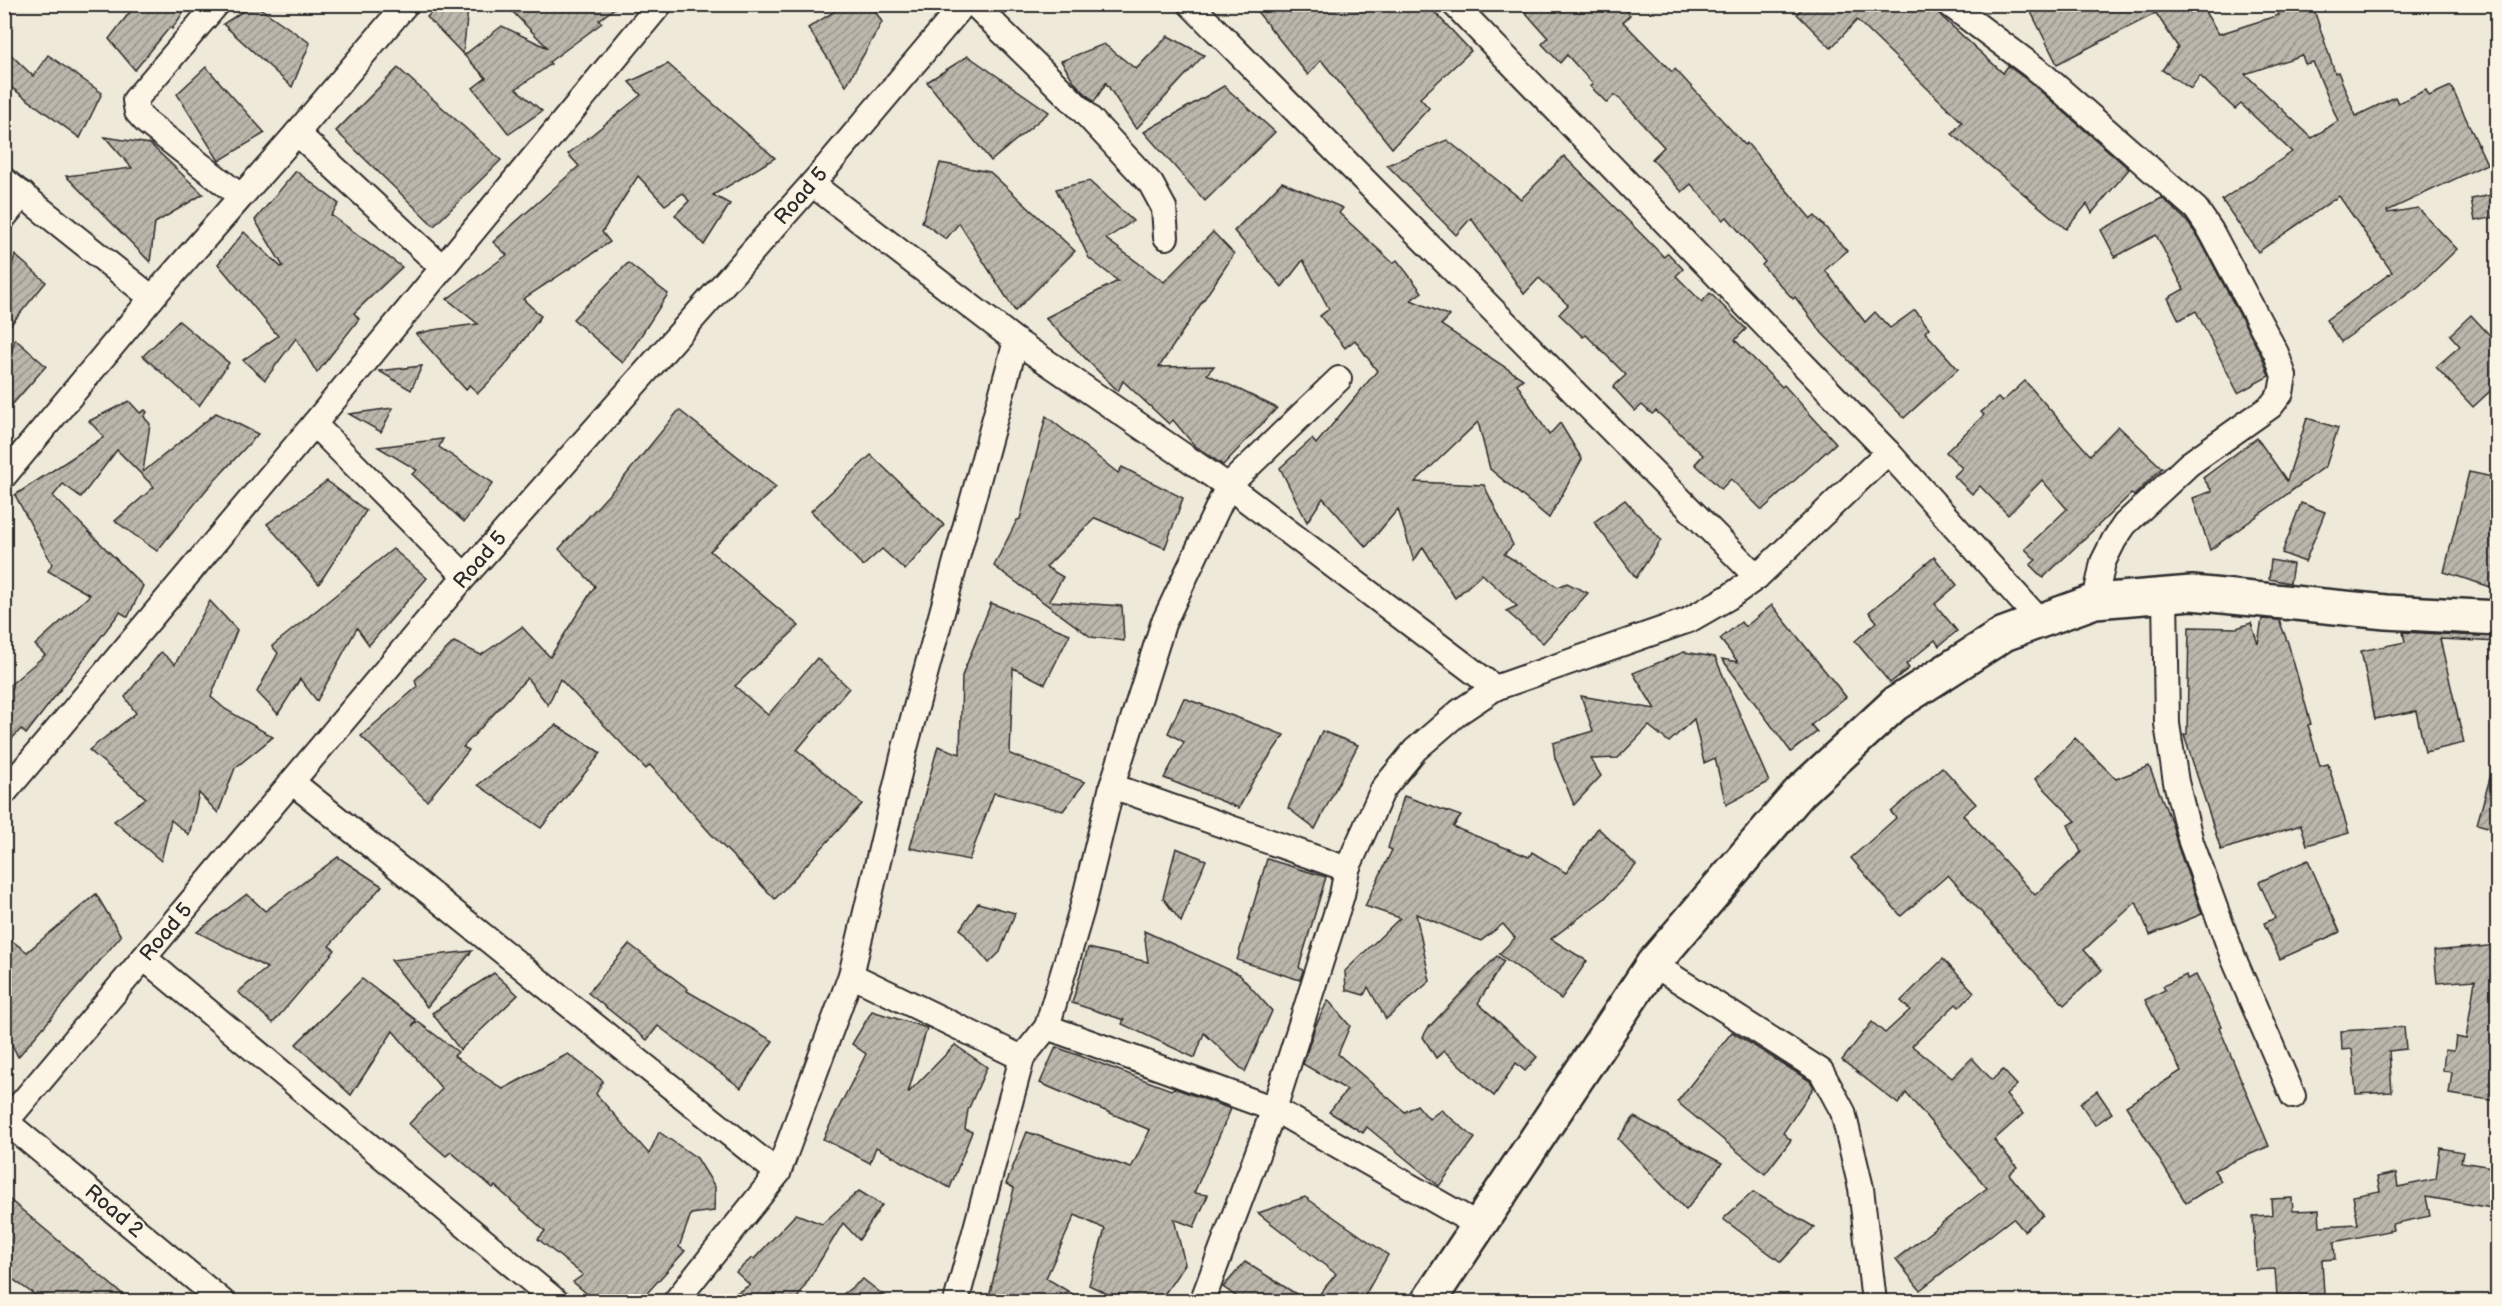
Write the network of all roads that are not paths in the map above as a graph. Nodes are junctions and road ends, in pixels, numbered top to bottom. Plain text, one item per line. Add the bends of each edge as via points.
1 (217, 4) edge
2 (406, 4) edge
3 (660, 4) edge
4 (964, 4) edge
5 (974, 4) edge
6 (1190, 4) edge
7 (1454, 4) edge
8 (1950, 4) edge
9 (297, 133) junction
10 (812, 184) junction
11 (14, 187) edge
12 (240, 196) junction
13 (4, 217) edge
14 (1166, 237) dead end
15 (443, 268) junction
16 (152, 298) junction
17 (1016, 341) junction
18 (1339, 379) dead end
19 (314, 424) junction
20 (1888, 452) junction
21 (4, 476) edge
22 (1228, 486) junction
23 (465, 576) junction
24 (1757, 577) junction
25 (2165, 595) junction
26 (2095, 601) junction
27 (2498, 618) edge
28 (2040, 621) junction
29 (1495, 688) junction
30 (292, 782) junction
31 (1112, 786) junction
32 (4, 793) edge
33 (1347, 869) junction
34 (144, 958) junction
35 (1653, 964) junction
36 (851, 975) junction
37 (1047, 1027) junction
38 (1022, 1058) junction
39 (2293, 1096) dead end
40 (1274, 1109) junction
41 (5, 1122) edge
42 (778, 1173) junction
43 (1478, 1225) junction
44 (223, 1302) edge
45 (557, 1302) edge
46 (675, 1302) edge
47 (956, 1302) edge
48 (1202, 1302) edge
49 (1428, 1302) edge
50 (1874, 1302) edge

1 - 12 street via 135,100 137,112 146,122
2 - 9 street
3 - 15 street
4 - 10 street, Road 5
5 - 14 street via 1151,184 1164,208
6 - 24 street
7 - 20 street
8 - 26 street via 2040,72 2196,209 2276,353 2284,376 2281,393 2271,405 2189,464 2125,524 2103,562
9 - 12 street
9 - 15 street
10 - 17 street
10 - 23 street, Road 5
11 - 13 street
11 - 16 street
12 - 16 street
15 - 19 street
16 - 21 street
17 - 22 street
17 - 36 street via 905,748
18 - 22 street
19 - 23 street
19 - 32 street
20 - 24 street
20 - 28 street
22 - 29 street
22 - 31 street via 1163,624
23 - 30 street, Road 5
24 - 29 street via 1689,620
25 - 26 street
25 - 27 street via 2192,593 2386,612
25 - 39 street via 2167,724 2191,842 2233,957
26 - 28 street
28 - 35 street via 2004,634 1895,704 1800,792
29 - 33 street via 1459,712 1408,758 1383,789
30 - 34 street, Road 5
30 - 42 street
31 - 33 street
31 - 37 street via 1082,909
33 - 40 street
34 - 41 street, Road 5
34 - 45 street
35 - 43 street
35 - 50 street via 1821,1071 1843,1112 1861,1188
36 - 38 street
36 - 42 street
37 - 38 street
37 - 40 street
38 - 47 street
40 - 43 street
40 - 48 street
41 - 44 street, Road 2
42 - 46 street
43 - 49 street

